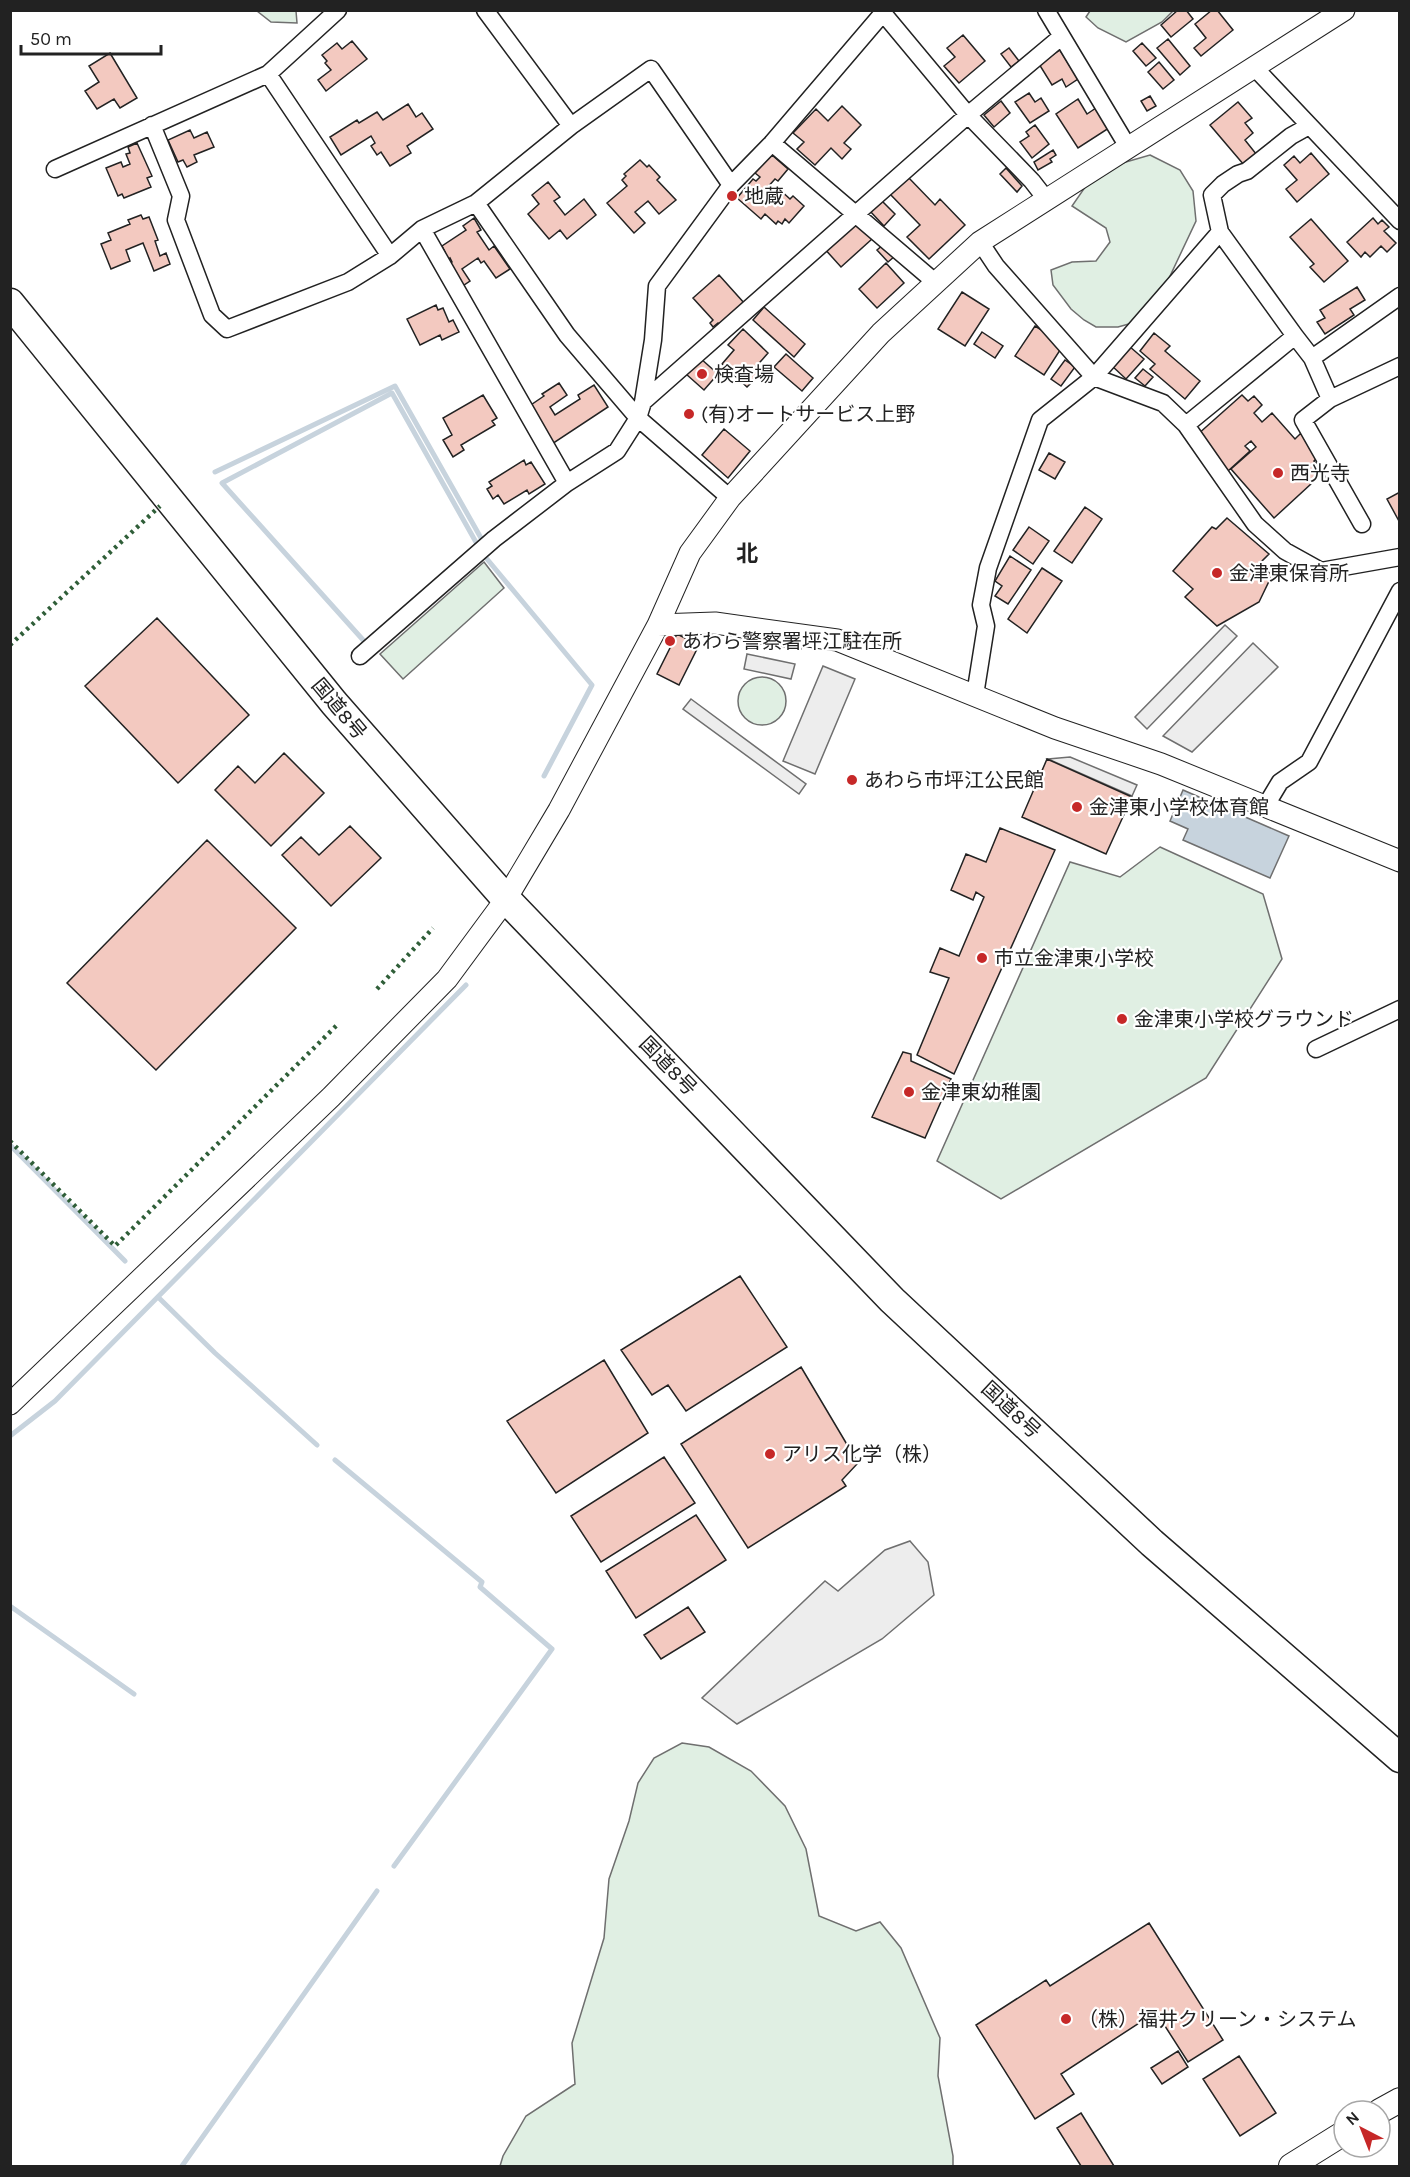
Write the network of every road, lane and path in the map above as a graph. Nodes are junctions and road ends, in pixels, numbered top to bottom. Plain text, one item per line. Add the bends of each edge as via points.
1 (338, 10) edge
2 (485, 10) edge
3 (1046, 10) edge
4 (1344, 10) edge
5 (1061, 37) junction
6 (1254, 66) junction
7 (268, 74) junction
8 (968, 115) junction
9 (152, 125) junction
10 (571, 126) junction
11 (1309, 126) junction
12 (772, 142) junction
13 (1128, 147) junction
14 (55, 169) dead end
15 (731, 185) junction
16 (1046, 199) junction
17 (476, 203) junction
18 (856, 214) junction
19 (1400, 221) edge
20 (422, 230) junction
21 (1220, 232) junction
22 (980, 242) junction
23 (390, 256) junction
24 (935, 282) junction
25 (1400, 296) edge
26 (10, 303) edge
27 (1295, 336) junction
28 (1312, 358) junction
29 (1400, 366) edge
30 (1094, 376) junction
31 (1330, 399) junction
32 (641, 410) junction
33 (1186, 425) junction
34 (567, 483) junction
35 (730, 498) junction
36 (1362, 524) dead end
37 (1400, 557) edge
38 (1400, 591) edge
39 (658, 625) junction
40 (360, 656) dead end
41 (975, 694) junction
42 (1265, 807) junction
43 (1400, 861) edge
44 (506, 899) junction
45 (1400, 1009) edge
46 (1316, 1049) dead end
47 (10, 1404) edge
48 (1400, 1758) edge
49 (1332, 2140) edge
50 (1291, 2166) edge

1 - 7 street
2 - 10 street
3 - 5 street
4 - 6 street
5 - 8 street
5 - 13 street
6 - 11 street
6 - 13 street
7 - 9 street
7 - 23 street
8 - 12 street via 883,13
8 - 16 street
8 - 18 street
9 - 14 street
9 - 23 street via 181,196 176,220 212,315 227,329 348,282
10 - 15 street via 651,69
10 - 17 street
11 - 19 street
11 - 21 street via 1212,195
12 - 15 street
12 - 18 street
13 - 16 street
15 - 32 street via 657,286
16 - 22 street
17 - 20 street
17 - 32 street via 567,334
18 - 24 street
18 - 32 street
20 - 23 street
20 - 34 street
21 - 27 street
21 - 30 street
22 - 24 street
22 - 30 street via 996,266
24 - 35 street via 881,333
25 - 28 street
26 - 44 highway, 国道8号 via 333,703
27 - 28 street
27 - 33 street
28 - 31 street
29 - 31 street
30 - 33 street via 1163,403
30 - 41 street via 1040,420 988,568 981,605 986,626
31 - 36 street via 1303,420
32 - 34 street via 617,451
32 - 35 street
33 - 37 street via 1255,524 1285,551 1321,571
34 - 40 street via 494,539
35 - 39 street via 690,553
38 - 42 street via 1309,762 1280,782
39 - 41 street via 715,623 837,640
39 - 44 street via 559,810
41 - 42 street
42 - 43 street
44 - 47 street via 447,979 331,1097
44 - 48 highway, 国道8号 via 892,1300 1152,1543
45 - 46 street
49 - 50 main road

